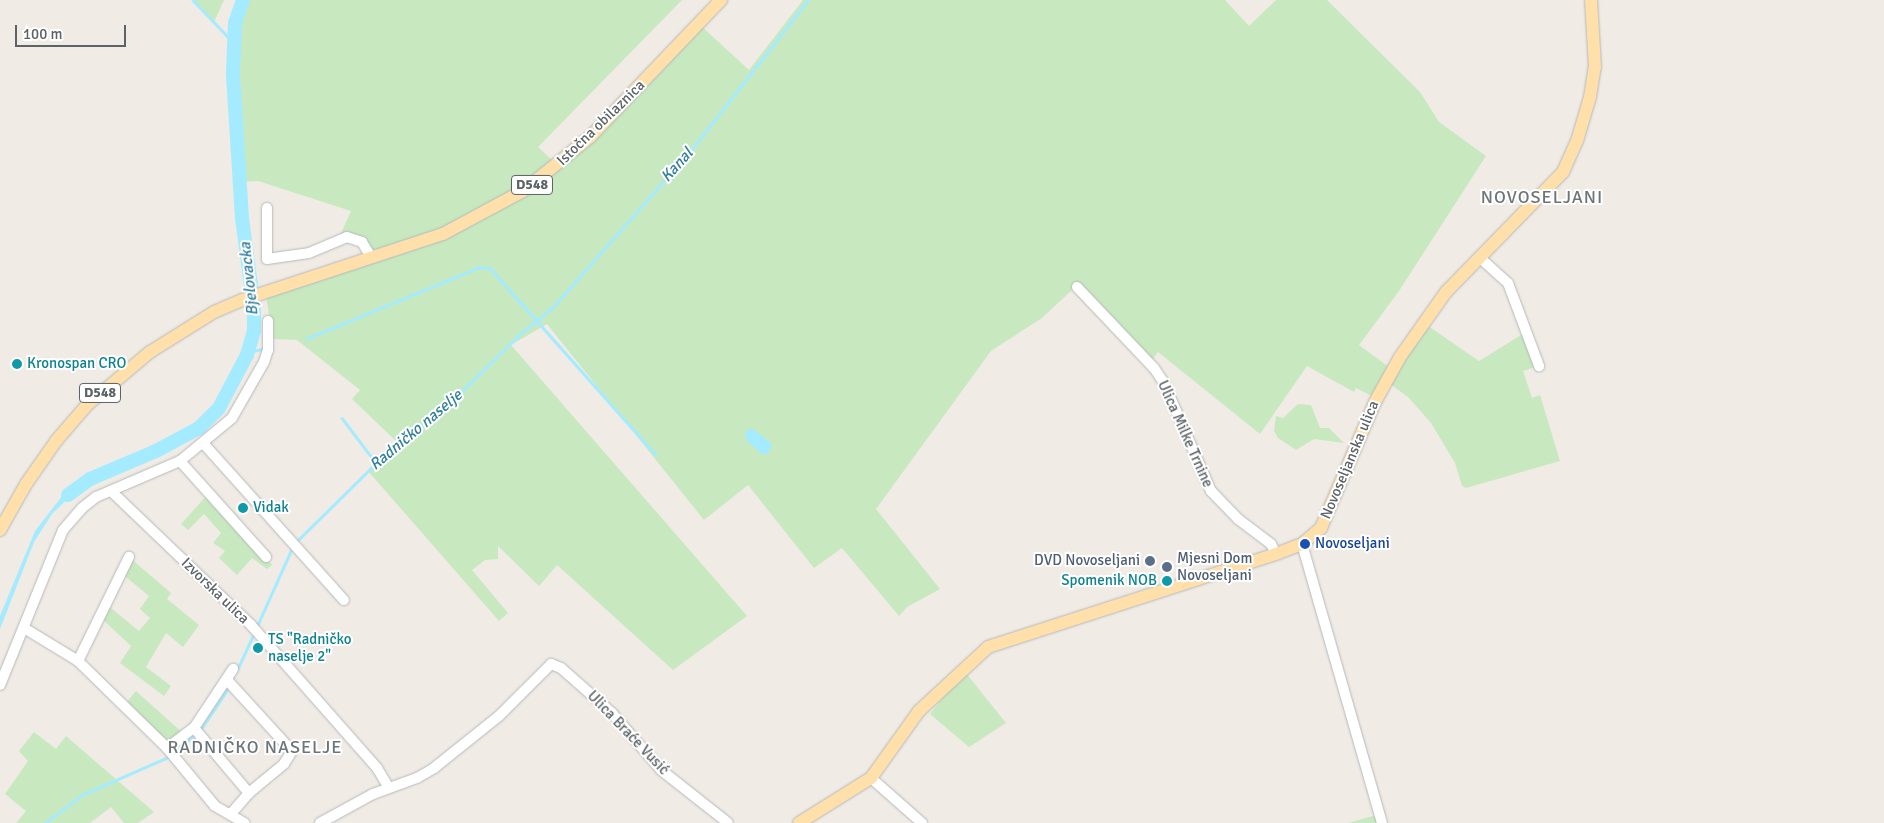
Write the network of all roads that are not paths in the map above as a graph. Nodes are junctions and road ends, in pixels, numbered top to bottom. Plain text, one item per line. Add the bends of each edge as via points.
1 (721, 0) edge
2 (1591, 0) edge
3 (267, 208) dead end
4 (371, 257) junction
5 (1478, 257) junction
6 (1077, 287) dead end
7 (268, 321) dead end
8 (1539, 366) dead end
9 (203, 443) junction
10 (180, 461) junction
11 (111, 491) junction
12 (0, 530) edge
13 (1302, 544) junction
14 (1276, 554) junction
15 (129, 557) dead end
16 (266, 558) dead end
17 (344, 600) dead end
18 (24, 628) junction
19 (78, 661) junction
20 (232, 669) dead end
21 (227, 680) junction
22 (0, 685) edge
23 (194, 728) junction
24 (167, 748) junction
25 (871, 778) junction
26 (389, 788) junction
27 (249, 793) junction
28 (231, 814) junction
29 (244, 823) edge
30 (320, 823) edge
31 (728, 823) edge
32 (799, 823) edge
33 (922, 823) edge
34 (1382, 823) edge

1 - 4 main road, Istočna obilaznica / D548 via 590,137 523,192 443,234
2 - 5 main road, Novoseljanska ulica via 1595,67 1577,141 1563,172
3 - 4 street via 267,259 297,257 347,237 362,242
4 - 12 main road, Istočna obilaznica / D548 via 265,290 214,312 150,352 87,405 30,477
5 - 8 street via 1508,283
5 - 13 main road, Novoseljanska ulica via 1446,292 1400,357 1375,402 1321,528
6 - 14 street, Ulica Milke Trnine via 1154,368 1164,383 1211,492 1238,519 1271,544
7 - 9 street via 268,350 256,380 232,418
9 - 10 street
9 - 17 street
10 - 11 street
10 - 16 street
11 - 18 street via 82,508 63,530
11 - 26 street, Izvorska ulica via 251,625 377,768
13 - 14 main road, Novoseljanska ulica
13 - 34 street
14 - 25 main road, Novoseljanska ulica via 988,647 919,711
15 - 19 street
18 - 19 street
18 - 22 street
19 - 24 street
20 - 21 street
21 - 23 street
21 - 27 street via 292,751 292,755
23 - 24 street
23 - 27 street
24 - 28 street via 215,806
25 - 32 main road, Novoseljanska ulica
25 - 33 street
26 - 30 street
26 - 31 street, Ulica Braće Vusić via 434,768 499,716 551,664 561,668 612,713 661,770
27 - 28 street
28 - 29 street

